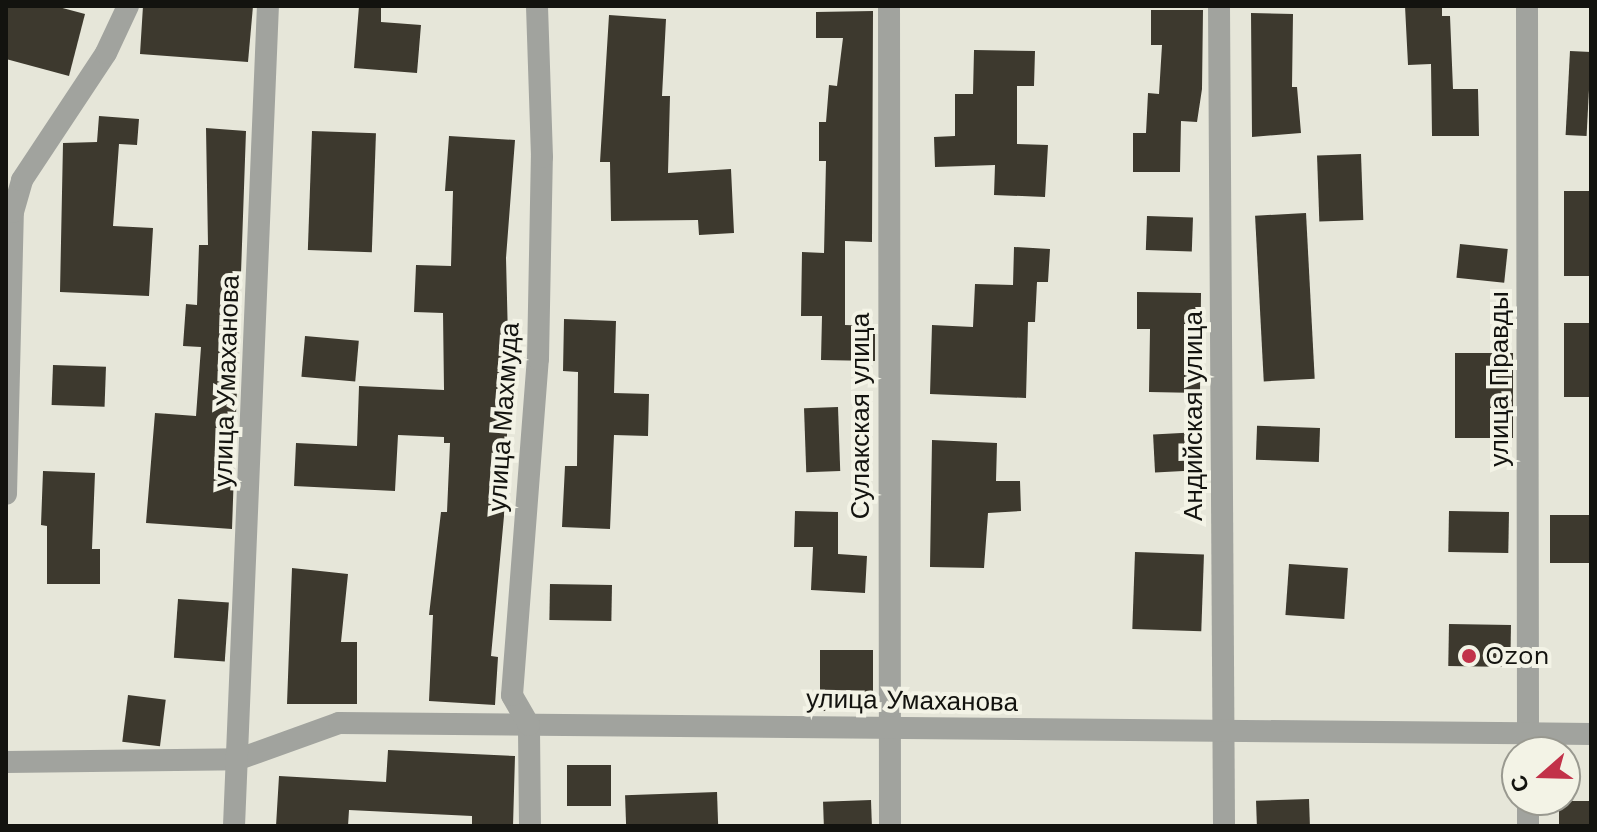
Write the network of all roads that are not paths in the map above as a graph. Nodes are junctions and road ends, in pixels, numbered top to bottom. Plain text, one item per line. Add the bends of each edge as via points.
1 (128, 6) edge
2 (268, 6) edge
3 (537, 6) edge
4 (889, 6) edge
5 (1219, 6) edge
6 (1527, 6) edge
7 (9, 212) edge
8 (6, 494) edge
9 (529, 725) junction
10 (889, 729) junction
11 (1223, 734) junction
12 (1528, 736) edge
13 (1501, 743) edge
14 (239, 759) junction
15 (6, 762) edge
16 (234, 826) edge
17 (530, 826) edge
18 (890, 826) edge
19 (1224, 826) edge

1 - 7 street via 106,53 22,180
2 - 14 street, улица Умаханова
3 - 9 street, улица Махмуда via 542,157 538,359 512,695
4 - 10 street, Сулакская улица
5 - 11 street, Андийская улица
6 - 12 street, улица Правды
7 - 8 street
9 - 10 street, улица Умаханова
9 - 14 street, улица Умаханова via 339,723
9 - 17 street, улица Махмуда
10 - 11 street, улица Умаханова
10 - 18 street, Сулакская улица
11 - 13 street, улица Умаханова
11 - 19 street, Андийская улица
14 - 15 street, улица Умаханова
14 - 16 street, улица Умаханова

